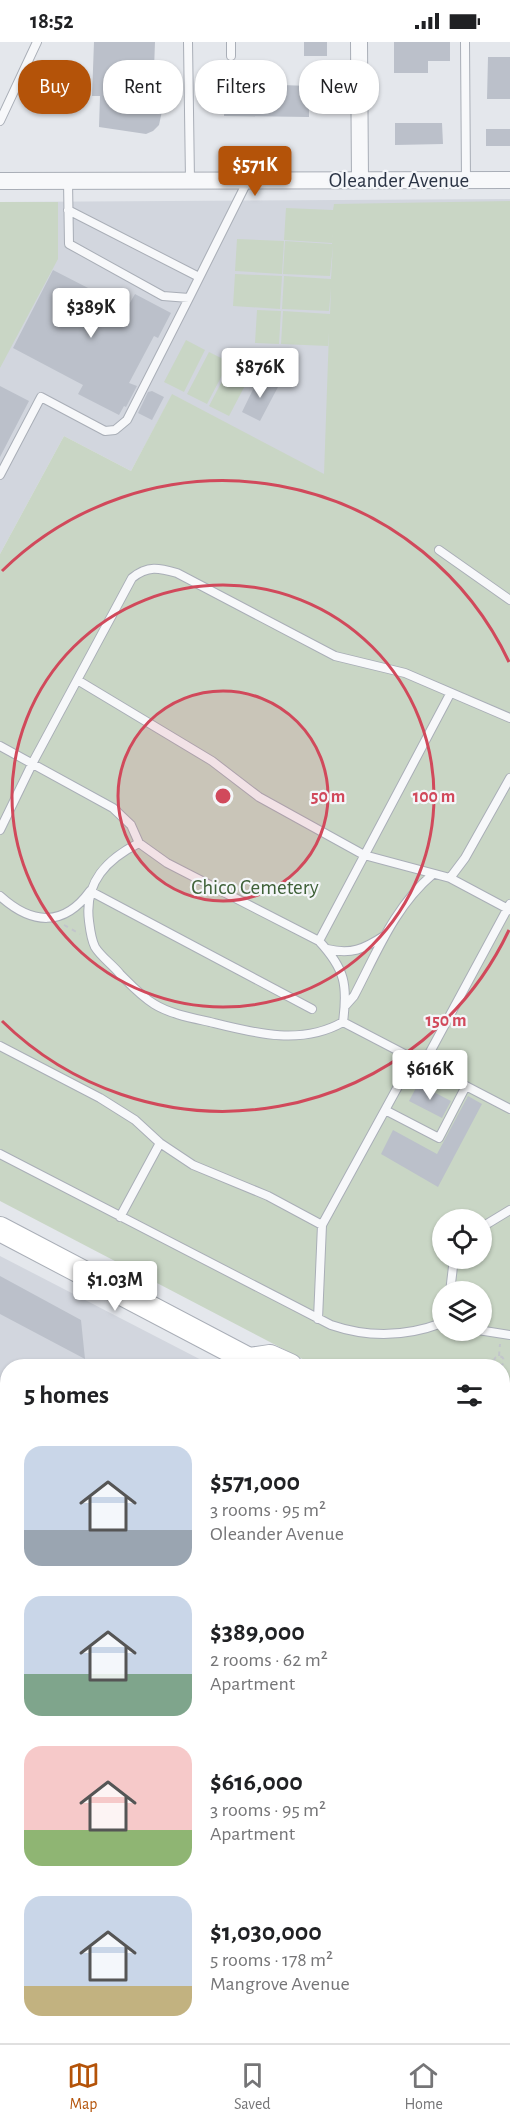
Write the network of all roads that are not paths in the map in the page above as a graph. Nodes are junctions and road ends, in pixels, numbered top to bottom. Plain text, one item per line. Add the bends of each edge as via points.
1 (37, 42) edge
2 (188, 42) edge
3 (231, 42) edge
4 (359, 42) edge
5 (465, 42) edge
6 (231, 56) dead end
7 (0, 121) edge
8 (360, 179) junction
9 (190, 180) junction
10 (248, 180) junction
11 (466, 180) junction
12 (510, 180) edge
13 (0, 181) edge
14 (68, 181) junction
15 (68, 210) junction
16 (199, 277) junction
17 (189, 298) junction
18 (0, 475) edge
19 (439, 550) dead end
20 (510, 600) edge
21 (79, 681) junction
22 (450, 694) junction
23 (510, 718) edge
24 (0, 746) edge
25 (33, 762) junction
26 (510, 778) edge
27 (0, 830) edge
28 (139, 843) junction
29 (364, 855) junction
30 (433, 874) junction
31 (450, 878) junction
32 (90, 891) junction
33 (0, 896) edge
34 (509, 908) edge
35 (385, 936) junction
36 (319, 941) junction
37 (327, 950) junction
38 (345, 1006) junction
39 (312, 1009) dead end
40 (343, 1022) junction
41 (0, 1046) edge
42 (413, 1059) junction
43 (423, 1065) junction
44 (466, 1086) junction
45 (510, 1109) edge
46 (385, 1110) junction
47 (160, 1143) junction
48 (0, 1154) edge
49 (510, 1210) edge
50 (120, 1217) junction
51 (492, 1221) edge
52 (322, 1225) junction
53 (0, 1229) edge
54 (318, 1319) junction
55 (432, 1326) edge
56 (492, 1332) edge
57 (510, 1335) edge
58 (244, 1359) edge

1 - 7 lane
2 - 9 lane
3 - 6 lane
4 - 8 street
5 - 11 lane
8 - 10 street, Oleander Avenue
8 - 11 street, Oleander Avenue
9 - 10 street, Oleander Avenue
9 - 14 street, Oleander Avenue
10 - 16 lane
11 - 12 street, Oleander Avenue
13 - 14 street, Oleander Avenue
14 - 15 lane
15 - 16 lane
15 - 17 lane via 69,244 163,296
16 - 17 lane
17 - 18 lane via 127,420 115,430 105,431 41,397
19 - 20 lane
21 - 22 lane via 132,578 142,569 156,568 177,573 335,656 405,674
21 - 25 lane
21 - 29 lane via 212,761 281,811
22 - 23 lane
22 - 29 lane
24 - 25 lane
25 - 27 lane
25 - 28 lane via 124,816
26 - 31 lane
28 - 32 lane via 117,854 103,867
28 - 36 lane via 167,863
29 - 30 lane
29 - 36 lane
30 - 31 lane
30 - 35 lane via 417,887
31 - 34 lane
32 - 33 lane via 72,912 56,919 22,910
32 - 39 lane
32 - 40 lane via 88,911 96,948 155,1005 260,1034 318,1033
34 - 43 lane
35 - 37 lane via 354,952
35 - 38 lane
36 - 37 lane
37 - 38 lane via 343,975
38 - 40 lane
40 - 42 lane
41 - 47 lane via 100,1098 135,1120
42 - 43 lane
42 - 46 lane
43 - 44 lane
44 - 45 lane
44 - 46 lane via 439,1138
46 - 52 lane
47 - 50 lane
47 - 52 lane via 193,1165 268,1196
48 - 50 lane
49 - 51 lane
50 - 54 lane
52 - 54 lane
53 - 58 street
54 - 55 lane via 353,1333 375,1335 402,1334
56 - 57 lane

